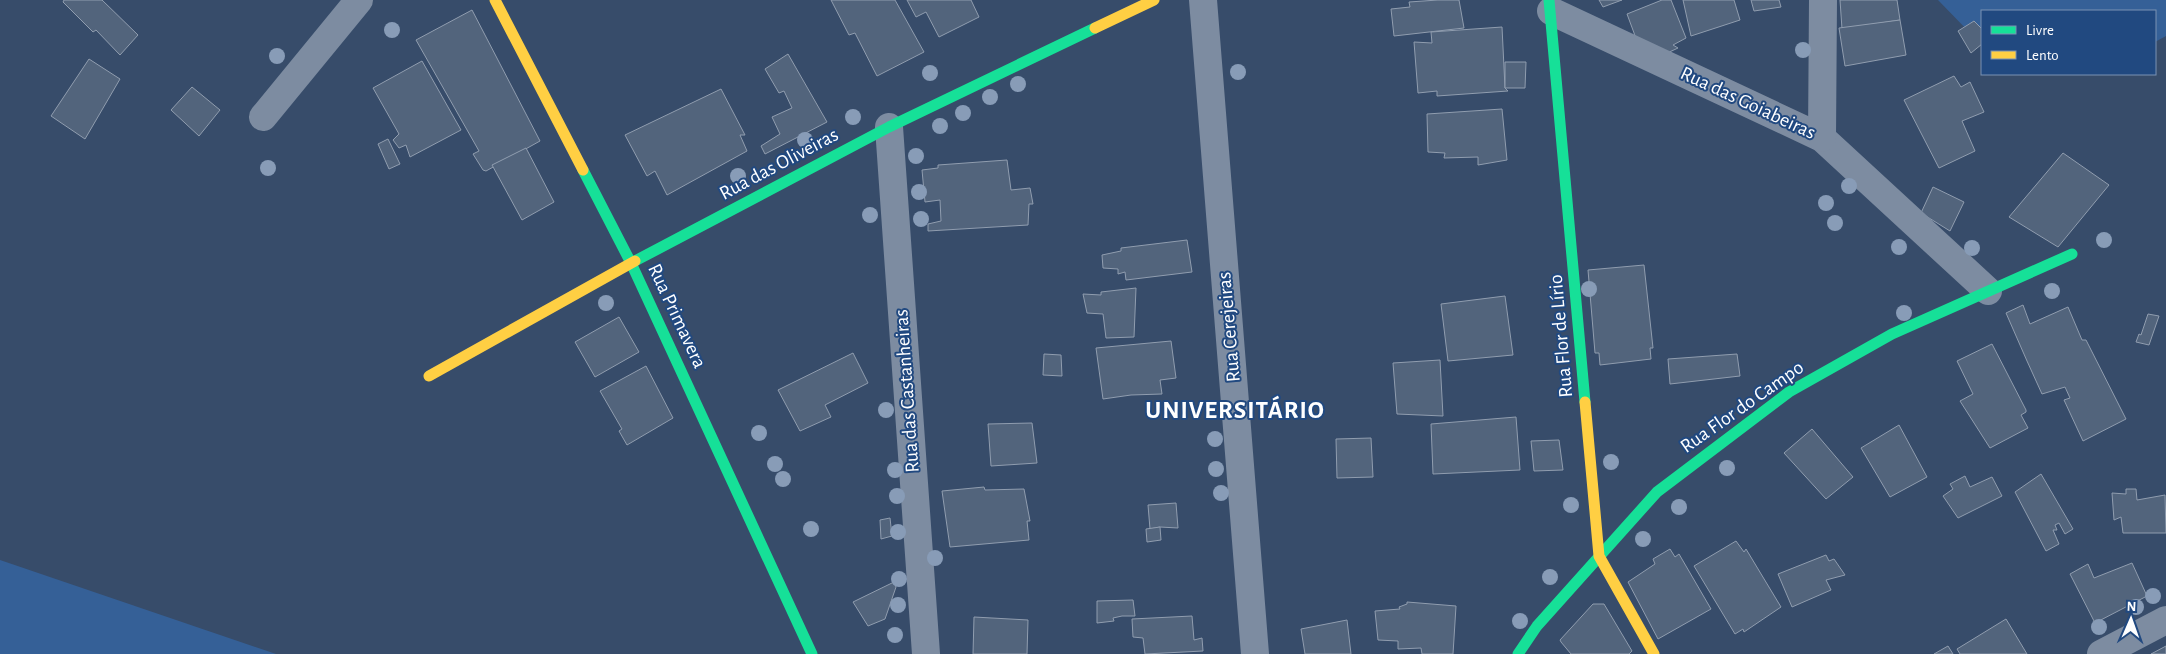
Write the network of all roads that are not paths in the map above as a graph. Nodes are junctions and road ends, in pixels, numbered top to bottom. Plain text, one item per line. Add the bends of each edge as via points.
1 (359, 0) edge
2 (495, 0) edge
3 (1154, 0) edge
4 (1203, 0) edge
5 (1823, 0) edge
6 (1550, 6) edge
7 (263, 117) dead end
8 (889, 127) junction
9 (1822, 138) junction
10 (2072, 254) dead end
11 (631, 263) junction
12 (1988, 291) junction
13 (429, 376) dead end
14 (1599, 556) junction
15 (2166, 620) edge
16 (812, 654) edge
17 (926, 654) edge
18 (1255, 654) edge
19 (1518, 654) edge
20 (1654, 654) edge
21 (2102, 654) edge

1 - 7 street
2 - 11 street, Rua Primavera
3 - 8 street, Rua das Oliveiras
4 - 18 street, Rua Cerejeiras
5 - 9 street
6 - 9 street, Rua das Goiabeiras
6 - 14 street, Rua Flor de Lírio
8 - 11 street, Rua das Oliveiras
8 - 17 street, Rua das Castanheiras
9 - 12 street, Rua das Goiabeiras
10 - 12 street, Rua Flor do Campo
11 - 13 street, Rua das Oliveiras
11 - 16 street, Rua Primavera
12 - 14 street, Rua Flor do Campo via 1892,334 1789,392 1657,492
14 - 19 street, Rua Flor do Campo via 1537,626
14 - 20 street, Rua Flor de Lírio
15 - 21 street

